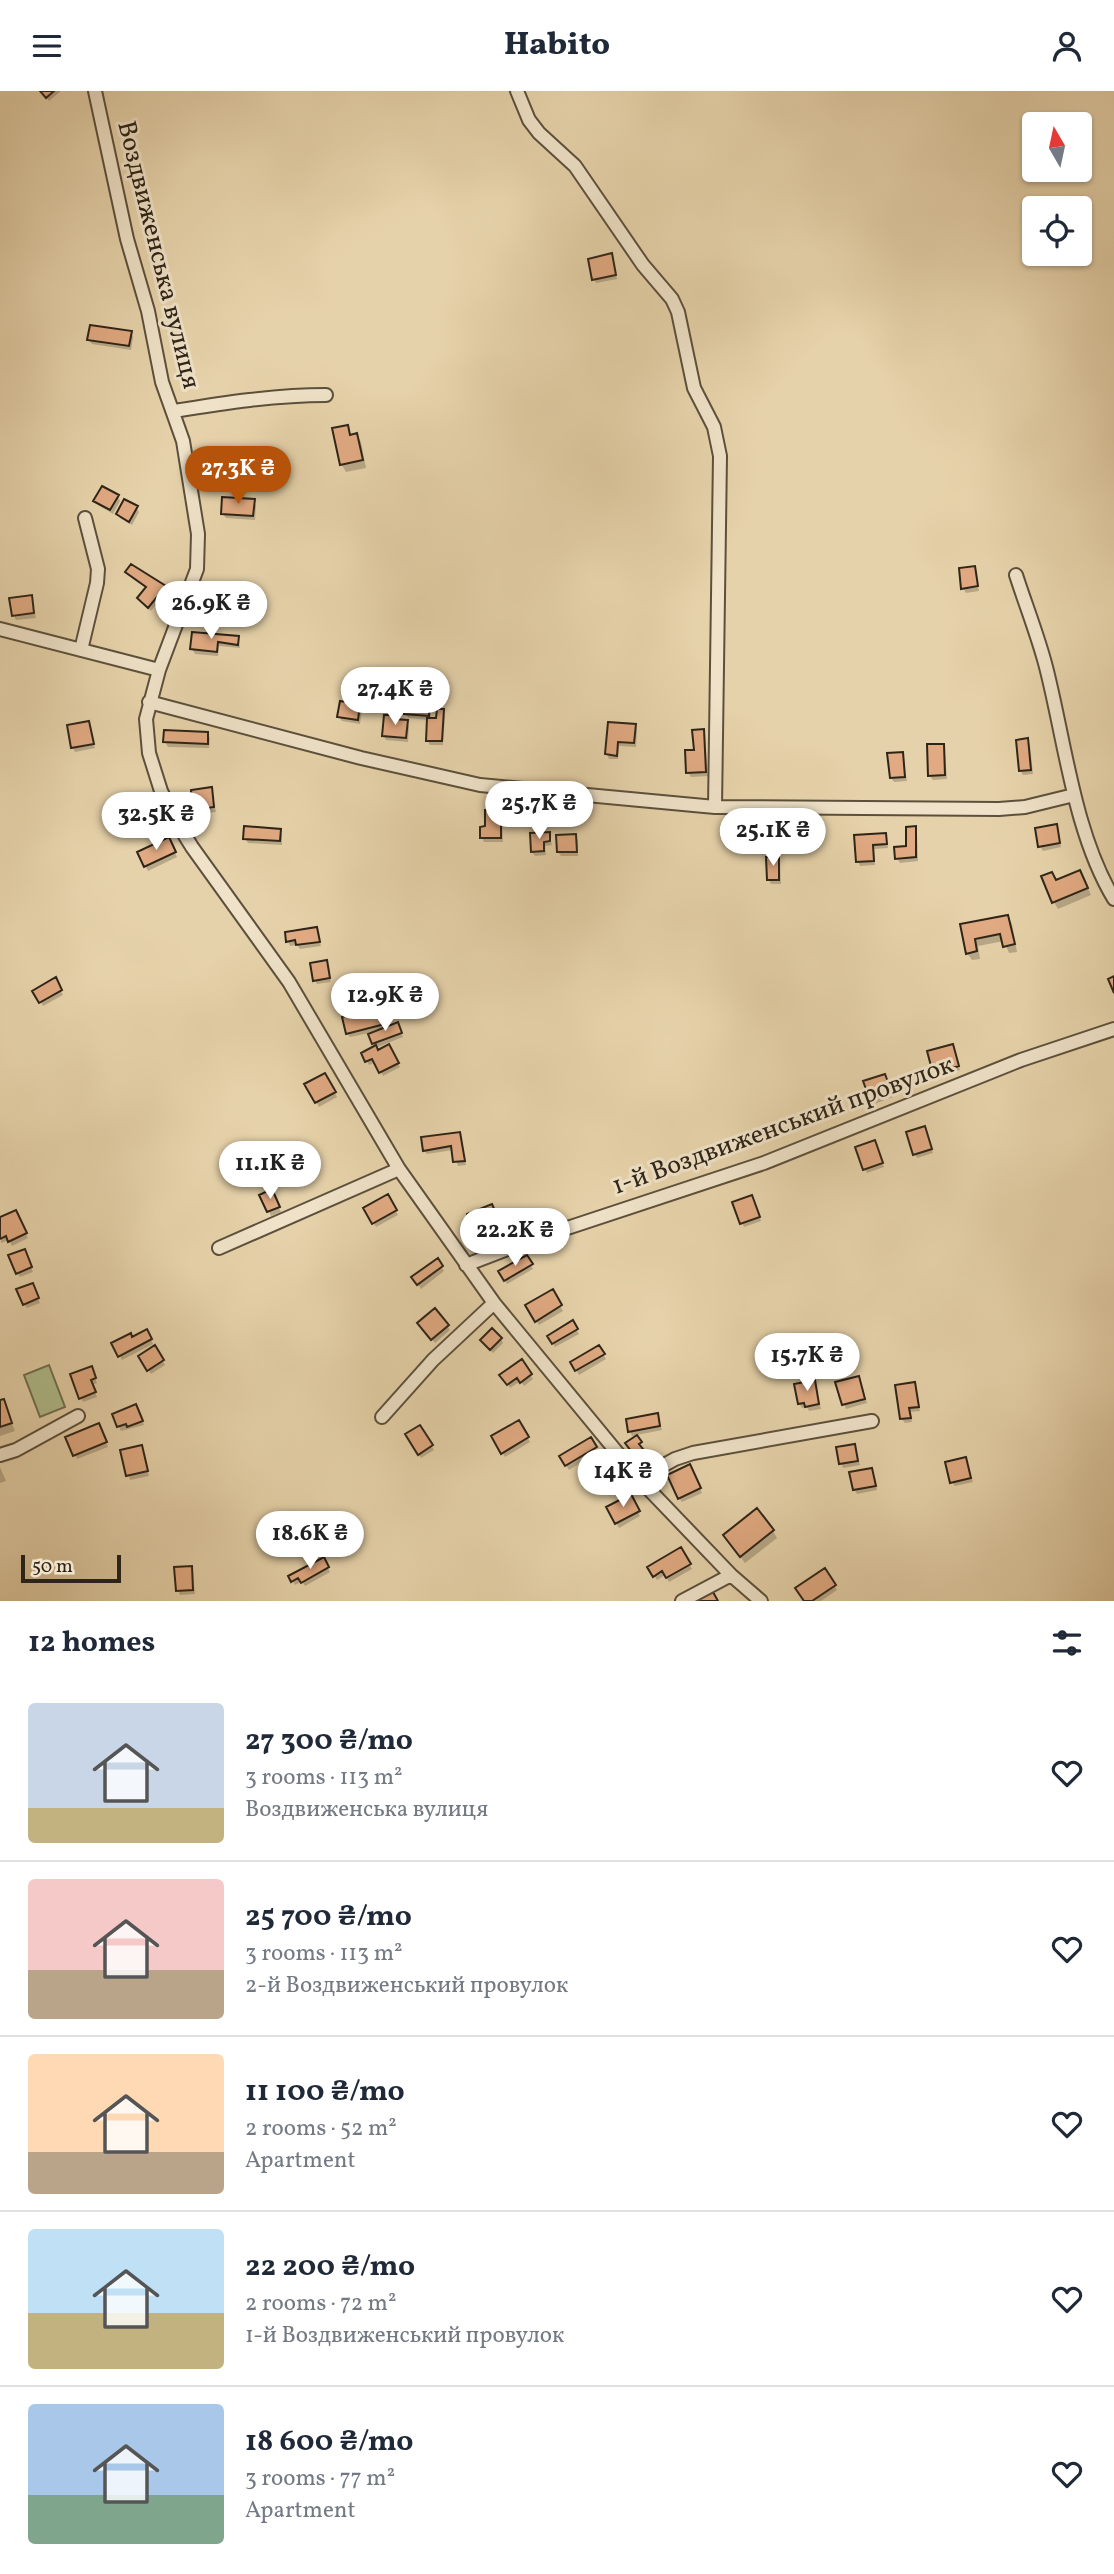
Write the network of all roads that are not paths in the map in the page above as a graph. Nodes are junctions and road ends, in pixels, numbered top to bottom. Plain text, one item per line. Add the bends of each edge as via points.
1 (95, 91) edge
2 (517, 91) edge
3 (326, 395) dead end
4 (174, 411) junction
5 (85, 518) dead end
6 (1016, 575) dead end
7 (0, 629) edge
8 (81, 650) junction
9 (159, 670) junction
10 (149, 702) junction
11 (1074, 795) junction
12 (715, 807) junction
13 (1114, 898) edge
14 (1114, 1029) edge
15 (399, 1169) junction
16 (219, 1248) dead end
17 (466, 1265) junction
18 (494, 1303) junction
19 (78, 1416) dead end
20 (382, 1417) dead end
21 (872, 1421) dead end
22 (0, 1455) edge
23 (639, 1479) junction
24 (731, 1575) junction
25 (682, 1601) edge
26 (761, 1601) edge

1 - 4 street, Воздвиженська вулиця via 162,382
2 - 12 street via 538,133 575,166 672,299 694,388 714,427 720,456
3 - 4 street via 252,399
4 - 9 street, Воздвиженська вулиця via 193,489 199,555 192,587
5 - 8 street via 98,569
6 - 11 street via 1046,666
7 - 8 street
8 - 9 street
9 - 10 street, Воздвиженська вулиця
10 - 12 street via 481,785
10 - 15 street, Воздвиженська вулиця via 149,753 174,818 289,982
11 - 12 street via 999,809
11 - 13 street
14 - 17 street, 1-й Воздвиженський провулок via 1021,1060 764,1163
15 - 16 street
15 - 17 street, Воздвиженська вулиця
17 - 18 street, Воздвиженська вулиця
18 - 20 street via 433,1360
18 - 23 street, Воздвиженська вулиця
19 - 22 street
21 - 23 street via 693,1453
23 - 24 street, Воздвиженська вулиця
24 - 25 street
24 - 26 street, Воздвиженська вулиця

